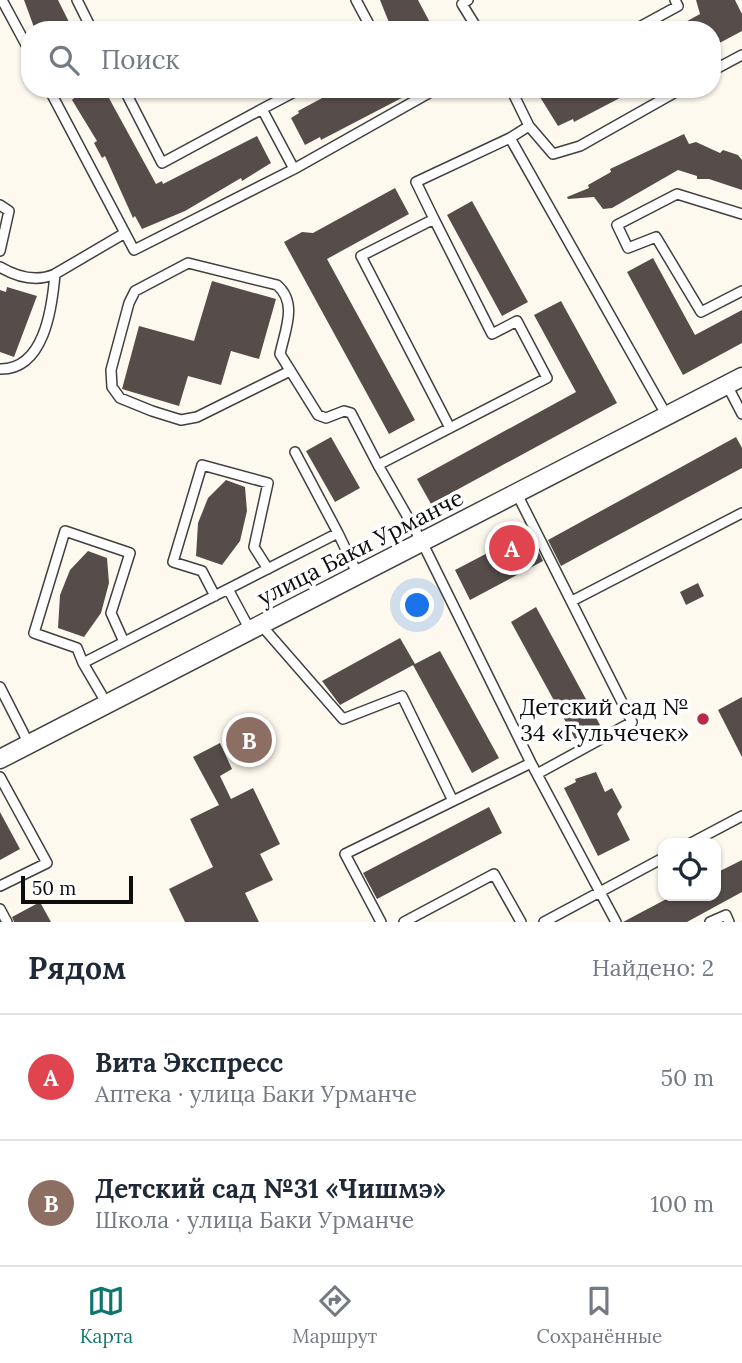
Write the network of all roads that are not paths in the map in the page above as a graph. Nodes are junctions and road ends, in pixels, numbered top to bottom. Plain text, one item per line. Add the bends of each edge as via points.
1 (2, 0) edge
2 (77, 0) edge
3 (356, 0) edge
4 (468, 0) edge
5 (675, 0) edge
6 (88, 21) edge
7 (367, 21) edge
8 (472, 21) edge
9 (650, 21) edge
10 (21, 35) edge
11 (742, 55) edge
12 (721, 66) edge
13 (54, 98) edge
14 (129, 98) edge
15 (283, 98) edge
16 (420, 98) edge
17 (515, 98) edge
18 (665, 98) edge
19 (262, 109) junction
20 (529, 126) junction
21 (510, 138) junction
22 (295, 169) junction
23 (0, 205) edge
24 (742, 214) edge
25 (434, 219) junction
26 (125, 233) junction
27 (0, 251) edge
28 (0, 267) edge
29 (55, 274) junction
30 (742, 291) edge
31 (0, 369) edge
32 (290, 371) junction
33 (734, 381) edge
34 (742, 414) edge
35 (667, 416) junction
36 (450, 428) junction
37 (295, 452) dead end
38 (378, 465) junction
39 (517, 494) junction
40 (742, 513) edge
41 (338, 533) junction
42 (422, 542) junction
43 (268, 569) junction
44 (358, 575) junction
45 (228, 589) junction
46 (215, 596) junction
47 (572, 601) junction
48 (256, 628) junction
49 (124, 642) junction
50 (83, 663) junction
51 (0, 687) edge
52 (107, 704) junction
53 (29, 744) junction
54 (0, 759) edge
55 (531, 763) junction
56 (537, 774) junction
57 (0, 777) edge
58 (453, 801) junction
59 (741, 817) edge
60 (701, 838) edge
61 (658, 861) edge
62 (0, 886) edge
63 (601, 892) junction
64 (0, 909) edge
65 (7, 922) edge
66 (381, 922) edge
67 (404, 922) edge
68 (521, 922) edge
69 (544, 922) edge
70 (616, 922) edge
71 (710, 922) edge
72 (729, 922) edge

1 - 10 lane
2 - 6 lane
3 - 7 lane
4 - 8 lane via 462,4
5 - 9 lane via 678,6
11 - 12 lane
13 - 26 lane
14 - 19 lane via 162,163
15 - 19 lane
16 - 22 lane
17 - 20 lane
18 - 20 lane via 580,146 553,153
19 - 22 lane
20 - 21 lane
21 - 25 lane via 416,182
21 - 35 lane
22 - 26 lane via 134,250
23 - 27 lane via 9,211
24 - 30 lane via 677,194 617,225 628,248 656,237 701,312
25 - 36 lane via 361,256
25 - 36 lane via 492,334 517,321 547,378
26 - 29 lane
28 - 29 lane via 33,279
29 - 31 lane via 37,349 28,362
32 - 32 lane via 197,417 181,420 120,398 112,387 111,370 135,291 188,263 197,263 277,285 287,293 290,309 280,354
32 - 38 lane via 318,415 351,413
33 - 34 lane
33 - 35 street, улица Баки Урманче
35 - 39 street, улица Баки Урманче
36 - 38 lane
37 - 41 lane
38 - 42 lane
39 - 42 street, улица Баки Урманче
39 - 47 lane
40 - 47 lane
41 - 43 lane
41 - 44 lane
42 - 44 street, улица Баки Урманче
42 - 55 lane
43 - 45 lane
43 - 46 lane via 254,547 268,483 202,465 173,562 202,571
44 - 48 street, улица Баки Урманче
45 - 46 lane
45 - 48 lane
46 - 49 lane
47 - 56 lane via 632,722
48 - 52 street, улица Баки Урманче
48 - 58 lane via 342,719 402,696
49 - 50 lane
49 - 50 lane via 111,613 130,553 65,531 34,633 76,648
50 - 52 lane
51 - 53 lane
52 - 53 street, улица Баки Урманче
53 - 54 street, улица Баки Урманче
55 - 56 lane
55 - 58 lane
56 - 63 lane
57 - 62 lane via 47,863
58 - 66 lane via 345,854
59 - 60 lane
61 - 63 lane
63 - 69 lane
63 - 70 lane
64 - 65 lane
67 - 68 lane via 494,874
71 - 72 lane via 726,915

